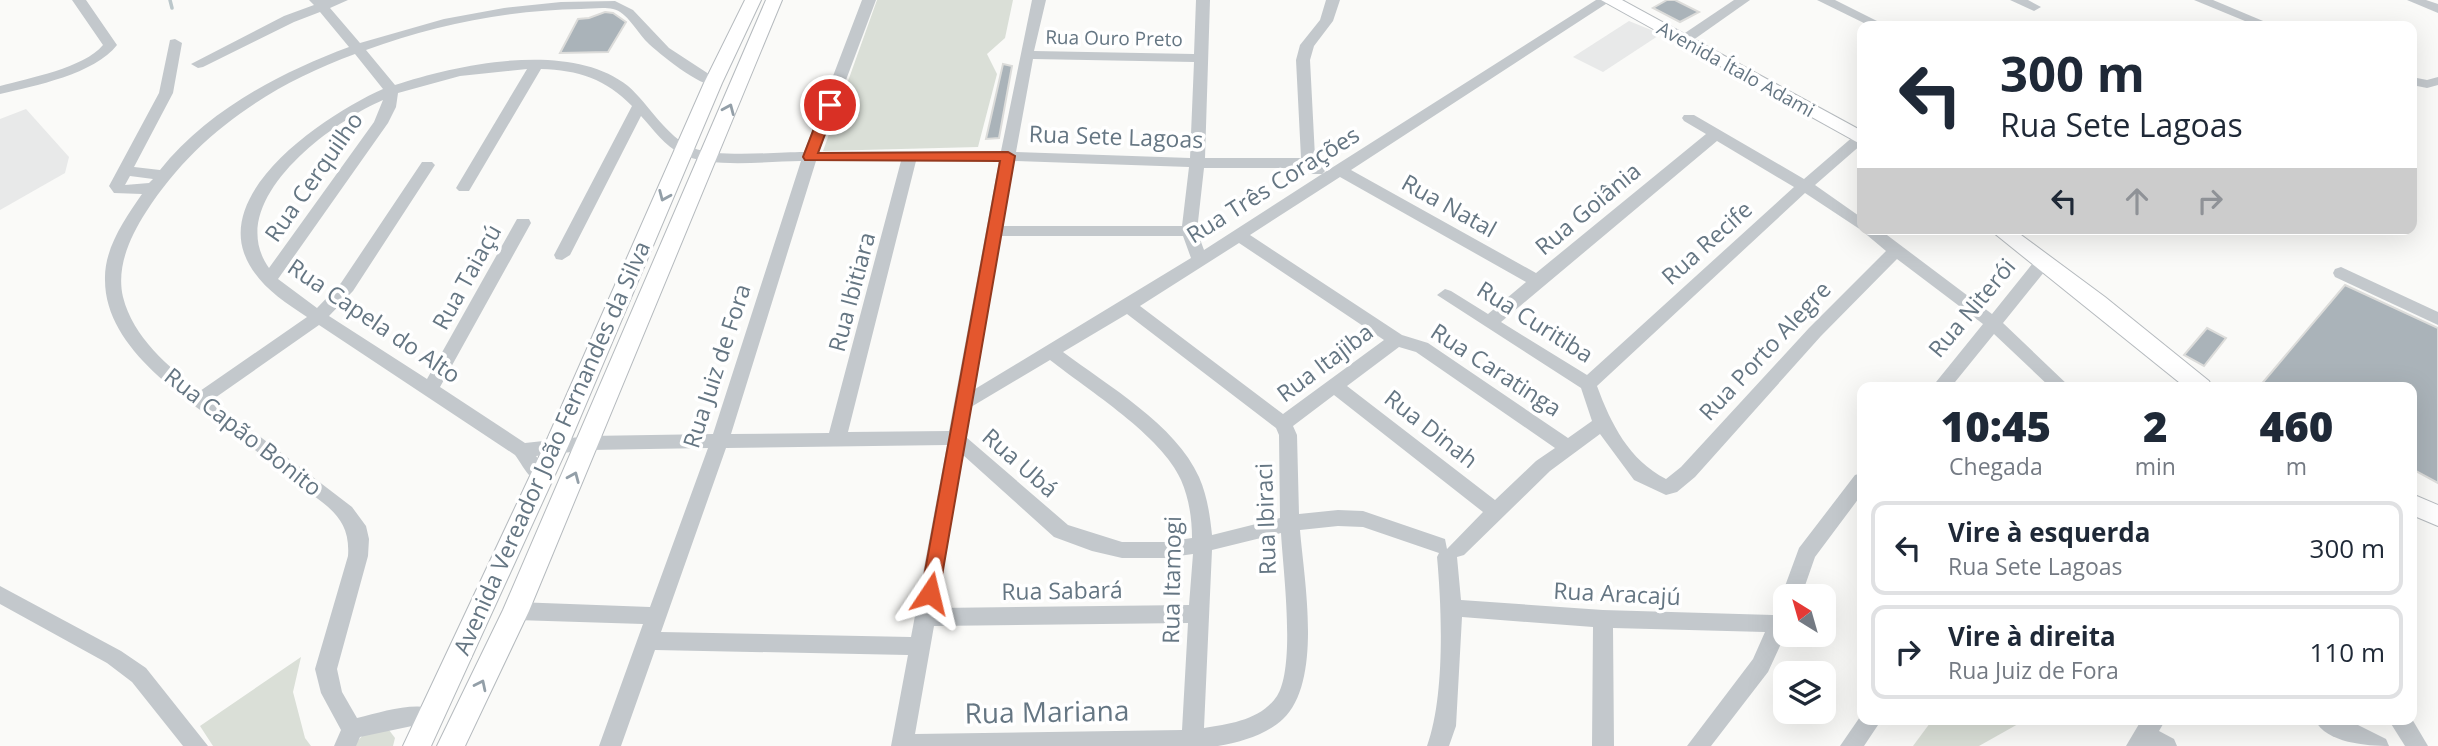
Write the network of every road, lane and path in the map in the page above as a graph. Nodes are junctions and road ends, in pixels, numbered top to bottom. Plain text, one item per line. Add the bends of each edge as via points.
1 (79, 0) edge
2 (341, 0) edge
3 (753, 0) edge
4 (774, 0) edge
5 (869, 0) edge
6 (1040, 0) edge
7 (1203, 0) edge
8 (1333, 0) edge
9 (1607, 0) edge
10 (1824, 0) edge
11 (2017, 0) edge
12 (2201, 0) edge
13 (2414, 0) edge
14 (1739, 1) edge
15 (319, 3) edge
16 (2034, 7) dead end
17 (2438, 9) edge
18 (1869, 21) edge
19 (2255, 21) edge
20 (1684, 40) junction
21 (175, 43) dead end
22 (357, 46) junction
23 (1028, 55) junction
24 (1200, 58) junction
25 (198, 64) dead end
26 (536, 66) junction
27 (713, 83) junction
28 (0, 90) edge
29 (391, 91) junction
30 (640, 105) junction
31 (1689, 118) dead end
32 (1716, 134) junction
33 (1857, 136) edge
34 (1857, 141) edge
35 (685, 150) junction
36 (1008, 156) junction
37 (708, 157) junction
38 (810, 157) junction
39 (910, 158) junction
40 (1197, 163) junction
41 (1311, 163) junction
42 (427, 166) dead end
43 (1340, 170) junction
44 (1325, 179) junction
45 (159, 181) junction
46 (1804, 186) junction
47 (464, 188) dead end
48 (1857, 222) edge
49 (523, 223) dead end
50 (679, 227) junction
51 (651, 228) junction
52 (994, 231) junction
53 (1189, 232) junction
54 (1237, 234) junction
55 (1877, 235) edge
56 (2006, 235) edge
57 (1897, 249) junction
58 (562, 255) dead end
59 (1199, 258) junction
60 (2043, 262) junction
61 (2342, 274) dead end
62 (269, 280) junction
63 (1537, 281) junction
64 (1446, 295) dead end
65 (1128, 306) junction
66 (318, 318) junction
67 (2438, 319) edge
68 (1491, 321) junction
69 (1994, 324) junction
70 (1396, 340) junction
71 (1051, 352) junction
72 (1945, 382) edge
73 (2056, 382) edge
74 (2195, 382) edge
75 (1588, 384) junction
76 (1336, 387) junction
77 (430, 389) junction
78 (198, 401) junction
79 (964, 404) junction
80 (1602, 423) junction
81 (1283, 424) junction
82 (837, 438) junction
83 (956, 438) junction
84 (720, 440) junction
85 (589, 443) junction
86 (557, 444) junction
87 (1567, 447) junction
88 (522, 450) junction
89 (542, 477) junction
90 (1670, 487) joint
91 (1857, 487) edge
92 (2417, 506) edge
93 (1496, 511) junction
94 (2438, 516) edge
95 (1290, 523) junction
96 (1202, 545) junction
97 (508, 549) junction
98 (542, 550) junction
99 (1447, 551) junction
100 (1796, 584) edge
101 (0, 594) edge
102 (1452, 608) junction
103 (516, 611) junction
104 (1198, 614) junction
105 (655, 616) junction
106 (926, 617) junction
107 (1773, 619) edge
108 (1603, 620) junction
109 (649, 640) junction
110 (1773, 644) edge
111 (920, 646) junction
112 (430, 716) junction
113 (1867, 725) edge
114 (2336, 725) edge
115 (2403, 725) edge
116 (2146, 733) edge
117 (349, 738) edge
118 (1192, 743) edge
119 (188, 744) edge
120 (1705, 744) edge
121 (903, 745) edge
122 (417, 746) edge
123 (451, 746) edge
124 (610, 746) edge
125 (1437, 746) edge
126 (1604, 746) edge
127 (1851, 746) edge
128 (2166, 746) edge
129 (2378, 746) edge
130 (2417, 746) edge

1 - 28 street via 104,32 110,45 107,52
2 - 15 street
3 - 27 main road, Avenida Vereador João Fernandes da Silva
37 -> 4 main road, Avenida Vereador João Fernandes da Silva
5 - 38 street, Rua Juiz de Fora
6 - 23 street
7 - 24 street
8 - 41 street via 1303,60
9 - 20 main road, Avenida Ítalo Adami
9 - 43 street, Rua Três Corações
10 - 18 street
11 - 16 street
12 - 19 street
13 - 17 street
14 - 20 street
15 - 22 street
15 - 25 street
20 - 33 main road, Avenida Ítalo Adami
21 - 45 street via 166,93 118,180 119,190
22 - 27 street, Rua Capão Bonito via 455,19 615,5 626,9 660,47
22 - 29 street
22 - 45 street, Rua Capão Bonito via 231,113 184,151
23 - 24 street, Rua Ouro Preto
23 - 36 street
24 - 40 street
26 - 29 street, Rua Capela do Alto via 468,71
26 - 30 street, Rua Capela do Alto via 572,67 604,75
26 - 47 street
27 - 35 main road, Avenida Vereador João Fernandes da Silva
29 - 62 street, Rua Cerquilho via 388,107 366,146
29 - 62 street, Rua Capela do Alto via 332,123 303,145 261,192 249,234 251,248
30 - 35 street, Rua Capela do Alto
30 - 58 street
31 - 32 street
32 - 46 street
32 - 63 street, Rua Goiânia
34 - 46 street, Rua Recife
35 - 37 street
35 -> 51 main road, Avenida Vereador João Fernandes da Silva
36 - 39 street, Rua Sete Lagoas
36 - 40 street, Rua Sete Lagoas
36 - 52 street
37 - 38 street, Rua Sete Lagoas
37 - 50 main road, Avenida Vereador João Fernandes da Silva
38 - 39 street, Rua Sete Lagoas
38 - 84 street, Rua Juiz de Fora
39 - 82 street, Rua Ibitiara
40 - 41 street, Rua Sete Lagoas
40 - 53 street
41 - 44 street
42 - 66 street via 347,287
43 - 44 street, Rua Três Corações
43 - 63 street, Rua Natal
44 - 54 street, Rua Três Corações
45 - 78 street, Rua Capão Bonito via 126,229 111,276 127,327 150,359
46 - 48 street
46 - 75 street, Rua Recife
49 - 77 street, Rua Taiaçú
50 - 51 main road
50 - 85 main road, Avenida Vereador João Fernandes da Silva
51 - 86 main road, Avenida Vereador João Fernandes da Silva
52 - 53 street
52 - 79 street
53 - 59 street
54 - 59 street, Rua Três Corações
54 - 70 street, Rua Caratinga
55 - 57 street
56 - 60 main road
57 - 69 street
57 - 90 street, Rua Porto Alegre
59 - 65 street, Rua Três Corações
60 - 69 street, Rua Niterói
60 - 74 main road
61 - 67 street
62 - 66 street, Rua Capela do Alto
63 - 68 street, Rua Goiânia
64 - 68 street, Rua Curitiba
65 - 71 street, Rua Três Corações
65 - 81 street
66 - 77 street, Rua Capela do Alto
66 - 78 street
68 - 75 street, Rua Curitiba
69 - 72 street, Rua Niterói
69 - 73 street
70 - 76 street, Rua Itajiba
70 - 87 street, Rua Caratinga via 1422,348
71 - 79 street, Rua Três Corações
71 - 96 street, Rua Itamogi via 1169,449 1188,475
75 - 80 street, Rua Curitiba
76 - 81 street, Rua Itajiba
76 - 93 street, Rua Dinah
77 - 88 street, Rua Capela do Alto
78 - 117 street, Rua Capão Bonito via 325,495 358,529 353,576 326,670
79 - 83 street
80 - 87 street
80 - 90 street, Rua Curitiba via 1641,475 1660,487
81 - 95 street, Rua Ibiraci via 1288,435
82 - 83 street, Rua Ubá
82 - 84 street, Rua Ubá
83 - 96 street, Rua Ubá via 1061,531 1122,550
83 - 106 street
84 - 85 street, Rua Ubá
84 - 105 street, Rua Juiz de Fora
85 - 86 street, Rua Ubá
98 -> 85 main road, Avenida Vereador João Fernandes da Silva
86 - 88 street
86 - 89 main road, Avenida Vereador João Fernandes da Silva
87 - 93 street
88 - 89 street, Rua Capela do Alto
89 - 97 main road, Avenida Vereador João Fernandes da Silva
91 - 100 street via 1806,554
92 - 94 main road
93 - 99 street
95 - 96 street, Rua Ubá
95 - 99 street, Rua Ubá via 1363,519
95 - 118 street, Rua Ibiraci via 1297,637 1294,678 1285,702 1264,722 1237,734
96 - 104 street, Rua Itamogi
97 - 98 main road
97 - 112 main road, Avenida Vereador João Fernandes da Silva
98 - 103 main road, Avenida Vereador João Fernandes da Silva
99 - 102 street
101 - 119 street via 139,675
102 - 108 street, Rua Aracajú
102 - 125 street via 1445,726
103 - 105 street
123 -> 103 main road, Avenida Vereador João Fernandes da Silva
104 - 106 street, Rua Sabará
104 - 118 street, Rua Itamogi
105 - 109 street, Rua Juiz de Fora
106 - 111 street
107 - 108 street, Rua Aracajú
108 - 126 street
109 - 111 street
109 - 124 street, Rua Juiz de Fora
110 - 120 street
111 - 121 street
112 - 117 street, Rua Capão Bonito via 412,716
112 - 122 main road, Avenida Vereador João Fernandes da Silva
113 - 127 street
114 - 129 street
115 - 130 street
116 - 128 street
118 - 121 street, Rua Mariana

